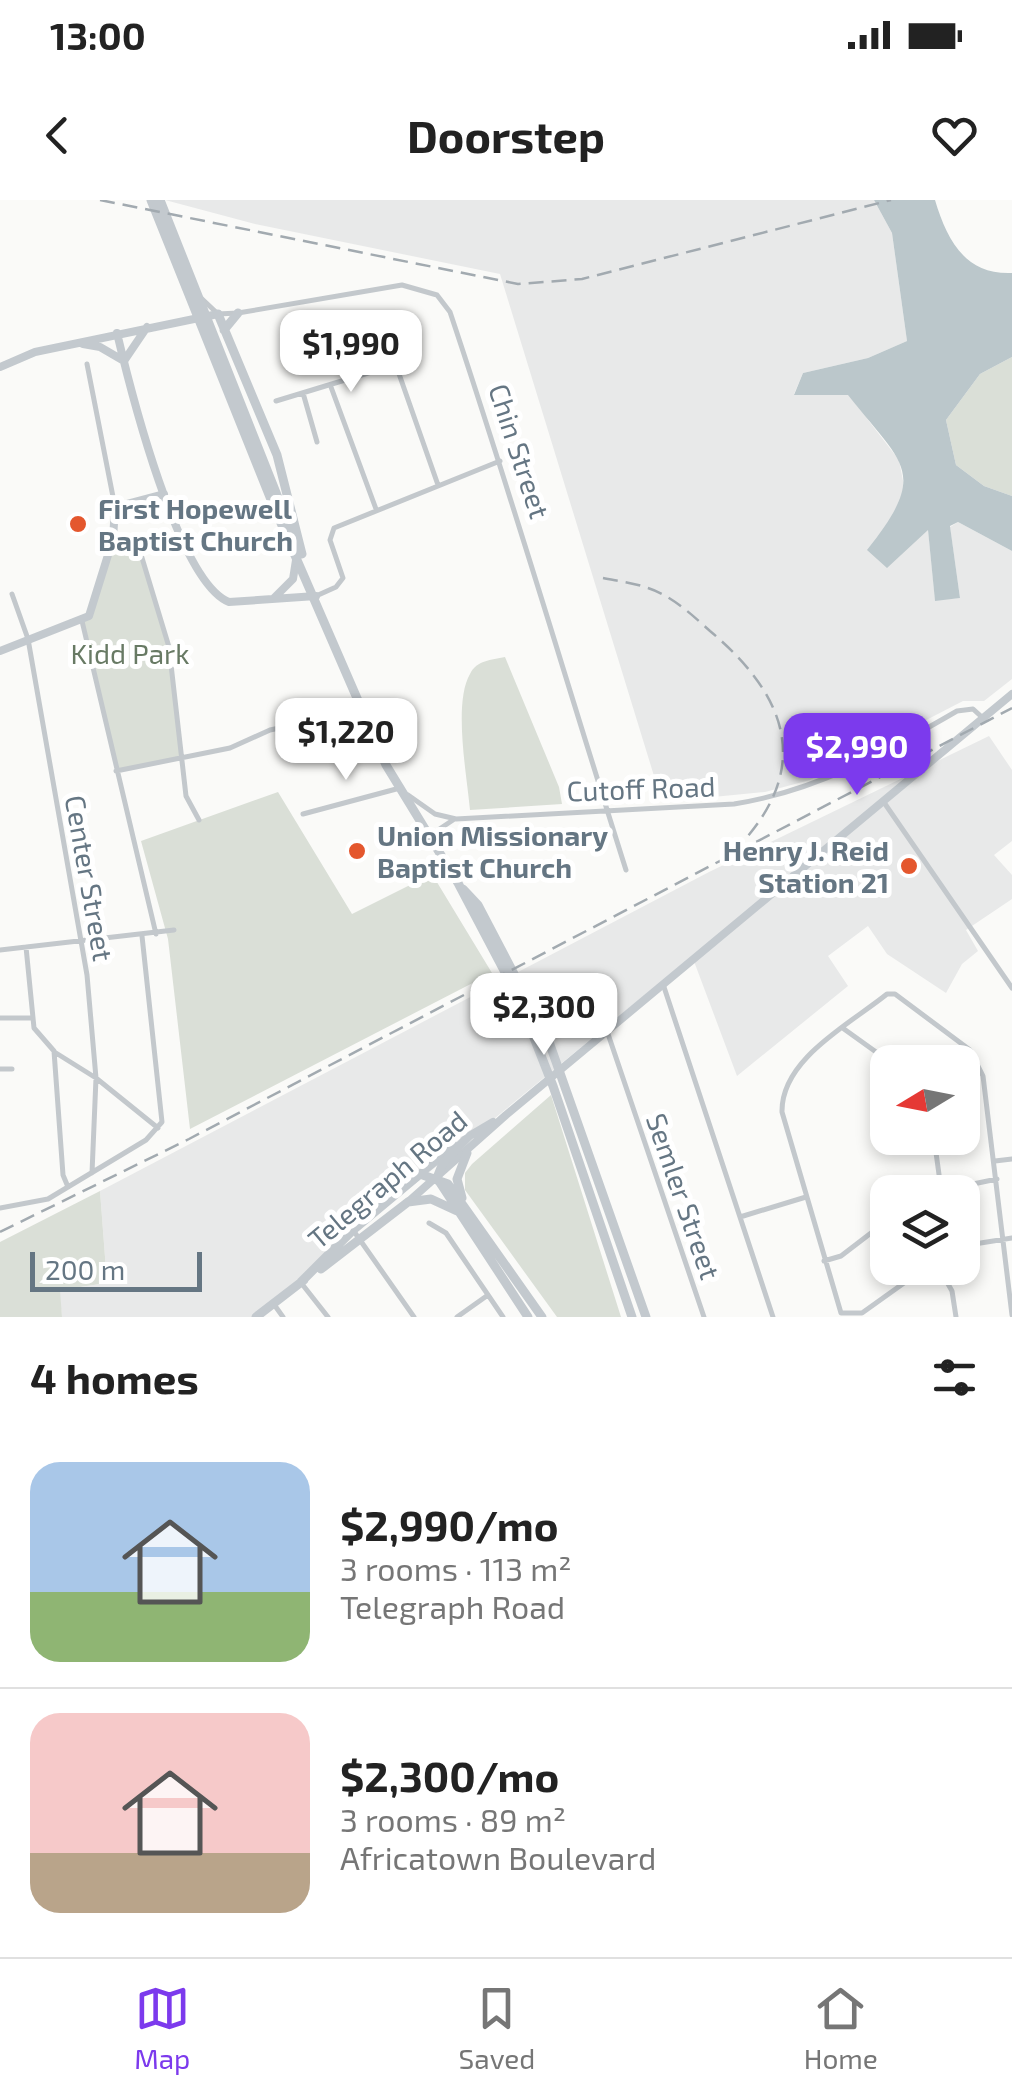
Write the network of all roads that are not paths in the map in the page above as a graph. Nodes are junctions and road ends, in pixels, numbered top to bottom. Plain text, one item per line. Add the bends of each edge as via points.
1 (156, 200) edge
2 (238, 313) junction
3 (218, 314) junction
4 (146, 327) junction
5 (224, 330) junction
6 (117, 333) junction
7 (76, 343) junction
8 (124, 361) junction
9 (87, 364) dead end
10 (0, 367) edge
11 (330, 388) junction
12 (302, 394) junction
13 (276, 401) dead end
14 (318, 442) dead end
15 (500, 461) junction
16 (438, 485) junction
17 (164, 494) junction
18 (115, 506) junction
19 (376, 509) junction
20 (113, 539) junction
21 (296, 550) junction
22 (305, 572) junction
23 (12, 594) dead end
24 (316, 596) junction
25 (274, 598) junction
26 (82, 621) junction
27 (28, 640) junction
28 (0, 651) edge
29 (1012, 694) edge
30 (364, 710) junction
31 (984, 718) junction
32 (181, 757) junction
33 (116, 771) junction
34 (398, 787) junction
35 (883, 801) junction
36 (606, 809) junction
37 (302, 814) dead end
38 (456, 819) junction
39 (199, 820) dead end
40 (427, 836) junction
41 (626, 870) dead end
42 (473, 907) junction
43 (174, 930) dead end
44 (156, 934) junction
45 (142, 936) junction
46 (82, 942) junction
47 (26, 947) junction
48 (0, 950) edge
49 (663, 984) junction
50 (1012, 988) edge
51 (0, 1018) edge
52 (32, 1018) junction
53 (844, 1028) junction
54 (607, 1031) junction
55 (870, 1047) edge
56 (54, 1051) junction
57 (12, 1069) dead end
58 (0, 1070) edge
59 (96, 1078) junction
60 (506, 1115) junction
61 (158, 1128) junction
62 (468, 1137) junction
63 (467, 1154) junction
64 (1012, 1159) edge
65 (994, 1160) junction
66 (92, 1173) junction
67 (420, 1174) junction
68 (437, 1178) junction
69 (997, 1179) junction
70 (980, 1182) edge
71 (68, 1188) junction
72 (806, 1197) junction
73 (408, 1202) junction
74 (0, 1208) edge
75 (461, 1208) junction
76 (740, 1217) junction
77 (430, 1223) dead end
78 (353, 1230) junction
79 (870, 1234) edge
80 (1008, 1239) edge
81 (361, 1241) junction
82 (980, 1243) edge
83 (824, 1261) junction
84 (301, 1282) junction
85 (901, 1285) edge
86 (949, 1285) edge
87 (488, 1296) junction
88 (273, 1303) junction
89 (630, 1315) edge
90 (1012, 1315) edge
91 (256, 1317) edge
92 (282, 1317) edge
93 (328, 1317) edge
94 (414, 1317) edge
95 (457, 1317) edge
96 (503, 1317) edge
97 (528, 1317) edge
98 (542, 1317) edge
99 (646, 1317) edge
100 (704, 1317) edge
101 (773, 1317) edge
102 (956, 1317) edge

1 - 3 street via 193,290
1 - 21 main road
2 - 3 street, Chin Street
2 - 5 main road
2 - 15 street, Chin Street via 402,285 436,295 450,312
3 - 4 street, Chin Street
3 - 5 main road
4 - 6 street, Chin Street
4 - 8 street
5 - 22 main road via 277,455
6 - 7 street, Chin Street
6 - 8 street
7 - 8 street
7 - 10 street, Chin Street
8 - 17 street
9 - 18 street
11 - 12 street
11 - 16 street via 356,374 391,366 398,371
11 - 19 street
12 - 13 street
12 - 14 street
15 - 16 street
15 - 36 street, Chin Street
16 - 19 street
17 - 18 street
17 - 25 street via 210,590 229,602
18 - 20 street
19 - 24 street via 334,528 330,540 343,578
20 - 26 street via 94,608
20 - 32 street via 139,548 169,646
21 - 22 main road
21 - 25 street via 293,579
22 - 24 main road
23 - 27 street, Center Street
24 - 25 street
24 - 30 main road
26 - 27 street
26 - 33 street
27 - 28 street
27 - 46 street, Center Street
29 - 31 street, Telegraph Road
30 - 32 street
30 - 34 main road
31 - 35 street, Telegraph Road
31 - 36 street, Cutoff Road via 973,710 957,712 829,780 773,798
32 - 33 street
32 - 39 street via 186,796
33 - 44 street
34 - 37 street
34 - 38 street via 435,814
34 - 40 main road
35 - 49 street, Telegraph Road
35 - 50 street
36 - 38 street, Cutoff Road
36 - 41 street, Chin Street
38 - 40 street, Cutoff Road
40 - 42 main road
42 - 89 main road via 554,1086
42 - 99 main road via 548,1039
43 - 44 street
44 - 45 street
45 - 46 street
45 - 61 street via 162,1115
46 - 47 street
46 - 59 street, Center Street
47 - 48 street
47 - 52 street
49 - 54 street, Telegraph Road
49 - 76 street
51 - 52 street
52 - 56 street via 36,1036
53 - 55 street
53 - 65 street via 894,994 970,1050 978,1063
53 - 72 street via 800,1064 782,1096
54 - 60 street, Telegraph Road
54 - 100 street, Semler Street
56 - 59 street
56 - 71 street
57 - 58 street
59 - 61 street
59 - 66 street, Center Street
60 - 62 street, Telegraph Road
60 - 63 street, Telegraph Road
61 - 66 street
62 - 67 street, Telegraph Road
62 - 68 main road
63 - 68 street, Telegraph Road
63 - 75 main road via 457,1179
64 - 65 street
65 - 69 street
66 - 71 street
67 - 68 main road
67 - 78 main road, Telegraph Road
68 - 73 street, Telegraph Road
68 - 75 main road
69 - 70 street
69 - 80 street
71 - 74 street
72 - 76 street
72 - 83 street
73 - 75 main road via 432,1198
73 - 81 main road, Telegraph Road
75 - 97 main road
75 - 98 main road
76 - 101 street
77 - 87 street via 446,1233
78 - 81 street
78 - 84 main road, Telegraph Road
79 - 83 street
80 - 82 street
80 - 90 street
81 - 84 main road, Telegraph Road
81 - 94 street
83 - 85 street via 841,1312 862,1312
84 - 88 main road, Telegraph Road
84 - 93 street
86 - 102 street
87 - 95 street
87 - 96 street
88 - 91 main road, Telegraph Road
88 - 92 street

